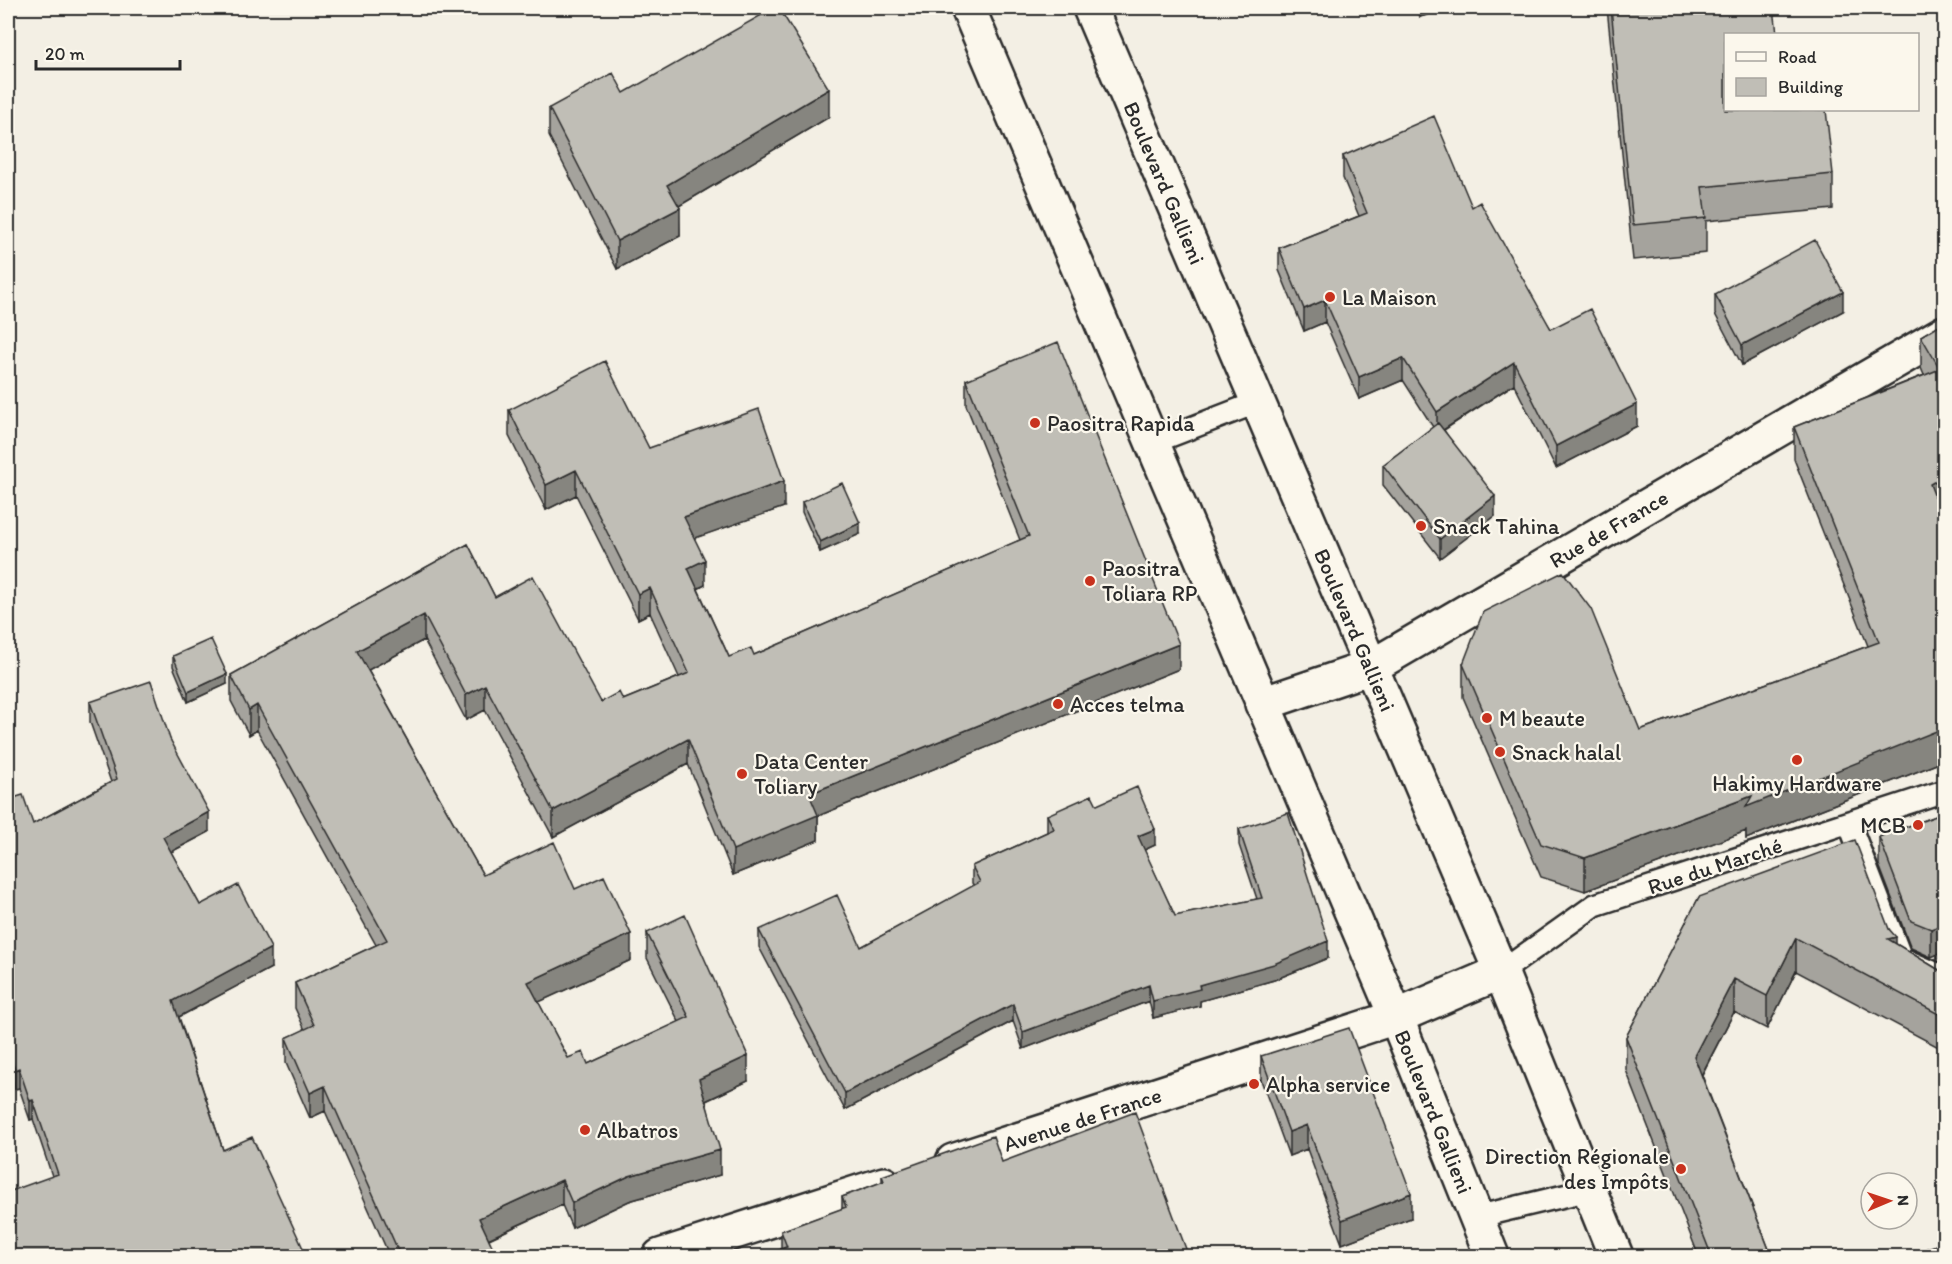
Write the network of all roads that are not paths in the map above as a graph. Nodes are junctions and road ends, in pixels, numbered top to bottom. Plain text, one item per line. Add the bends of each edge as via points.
1 (968, 8) edge
2 (1090, 8) edge
3 (1944, 333) edge
4 (1258, 402) junction
5 (1152, 443) junction
6 (1371, 667) junction
7 (1263, 704) junction
8 (1944, 791) edge
9 (1849, 823) junction
10 (1501, 972) junction
11 (1944, 977) edge
12 (1396, 1017) junction
13 (1589, 1190) junction
14 (1476, 1217) junction
15 (1610, 1255) edge
16 (660, 1257) edge
17 (1492, 1257) edge

1 - 5 main road, Boulevard Gallieni
2 - 4 main road, Boulevard Gallieni
3 - 6 main road, Rue de France
4 - 5 lane
4 - 6 main road, Boulevard Gallieni
5 - 7 main road, Boulevard Gallieni
6 - 7 main road, Rue de France
6 - 10 main road, Boulevard Gallieni
7 - 12 main road, Boulevard Gallieni
8 - 9 lane, Rue du Marché
9 - 10 lane, Rue du Marché via 1595,905
9 - 11 lane via 1901,958
10 - 12 main road, Avenue de France
10 - 13 main road, Boulevard Gallieni
12 - 14 main road, Boulevard Gallieni
12 - 16 main road, Avenue de France
13 - 14 lane
13 - 15 main road, Boulevard Gallieni
14 - 17 main road, Boulevard Gallieni

